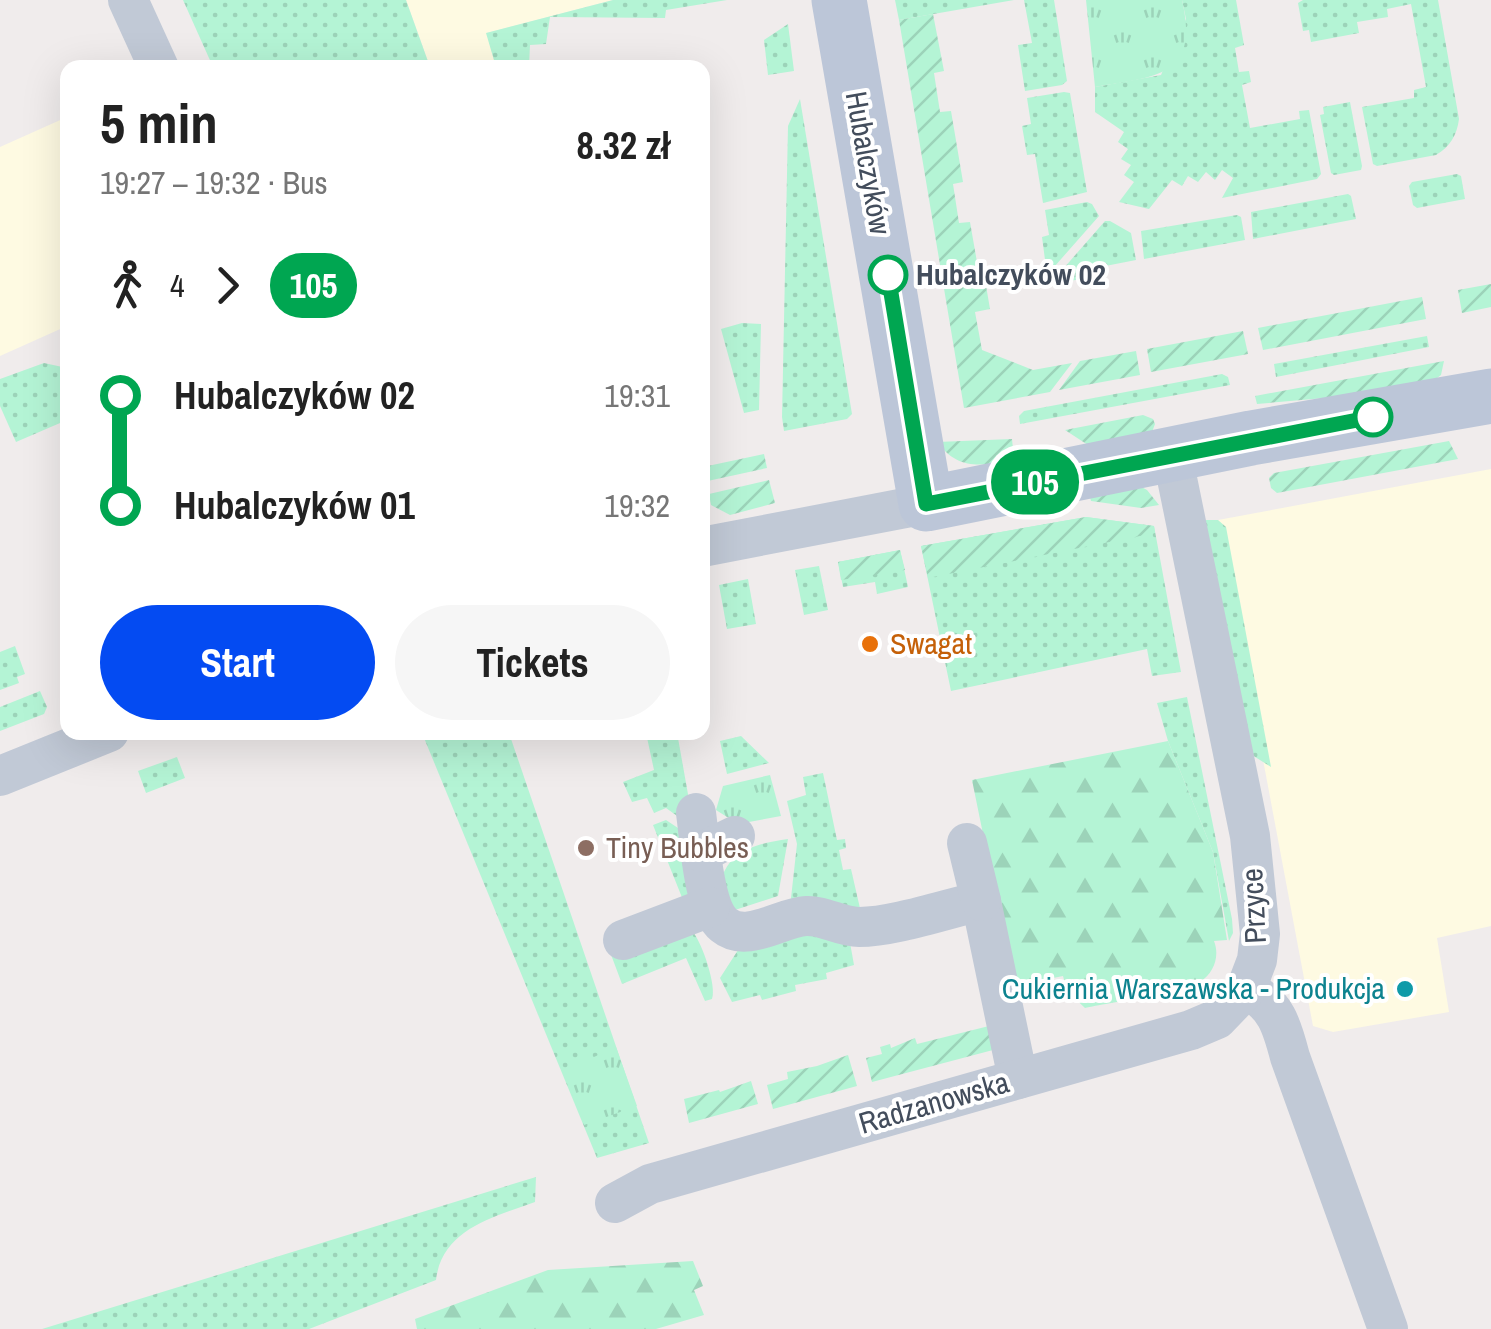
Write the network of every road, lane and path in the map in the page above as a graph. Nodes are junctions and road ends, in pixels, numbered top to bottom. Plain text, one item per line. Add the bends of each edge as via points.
1 (128, 0) edge
2 (839, 0) edge
3 (155, 60) edge
4 (1491, 396) edge
5 (1172, 454) junction
6 (926, 504) junction
7 (710, 546) edge
8 (89, 740) edge
9 (0, 776) edge
10 (711, 834) dead end
11 (967, 843) dead end
12 (980, 901) junction
13 (710, 907) junction
14 (624, 940) dead end
15 (1246, 990) junction
16 (1018, 1079) junction
17 (614, 1203) dead end
18 (1388, 1329) edge

1 - 3 street
2 - 6 street, Hubalczyków
4 - 5 street
5 - 6 street
5 - 15 street, Przyce via 1250,836 1260,934
6 - 7 street
8 - 9 street
10 - 13 street
11 - 12 street
12 - 13 street via 863,928 809,916 740,931 722,924
12 - 16 street
13 - 14 street
15 - 16 street, Radzanowska via 1217,1019 1190,1030
15 - 18 street via 1270,1005 1282,1025
16 - 17 street, Radzanowska via 650,1184

